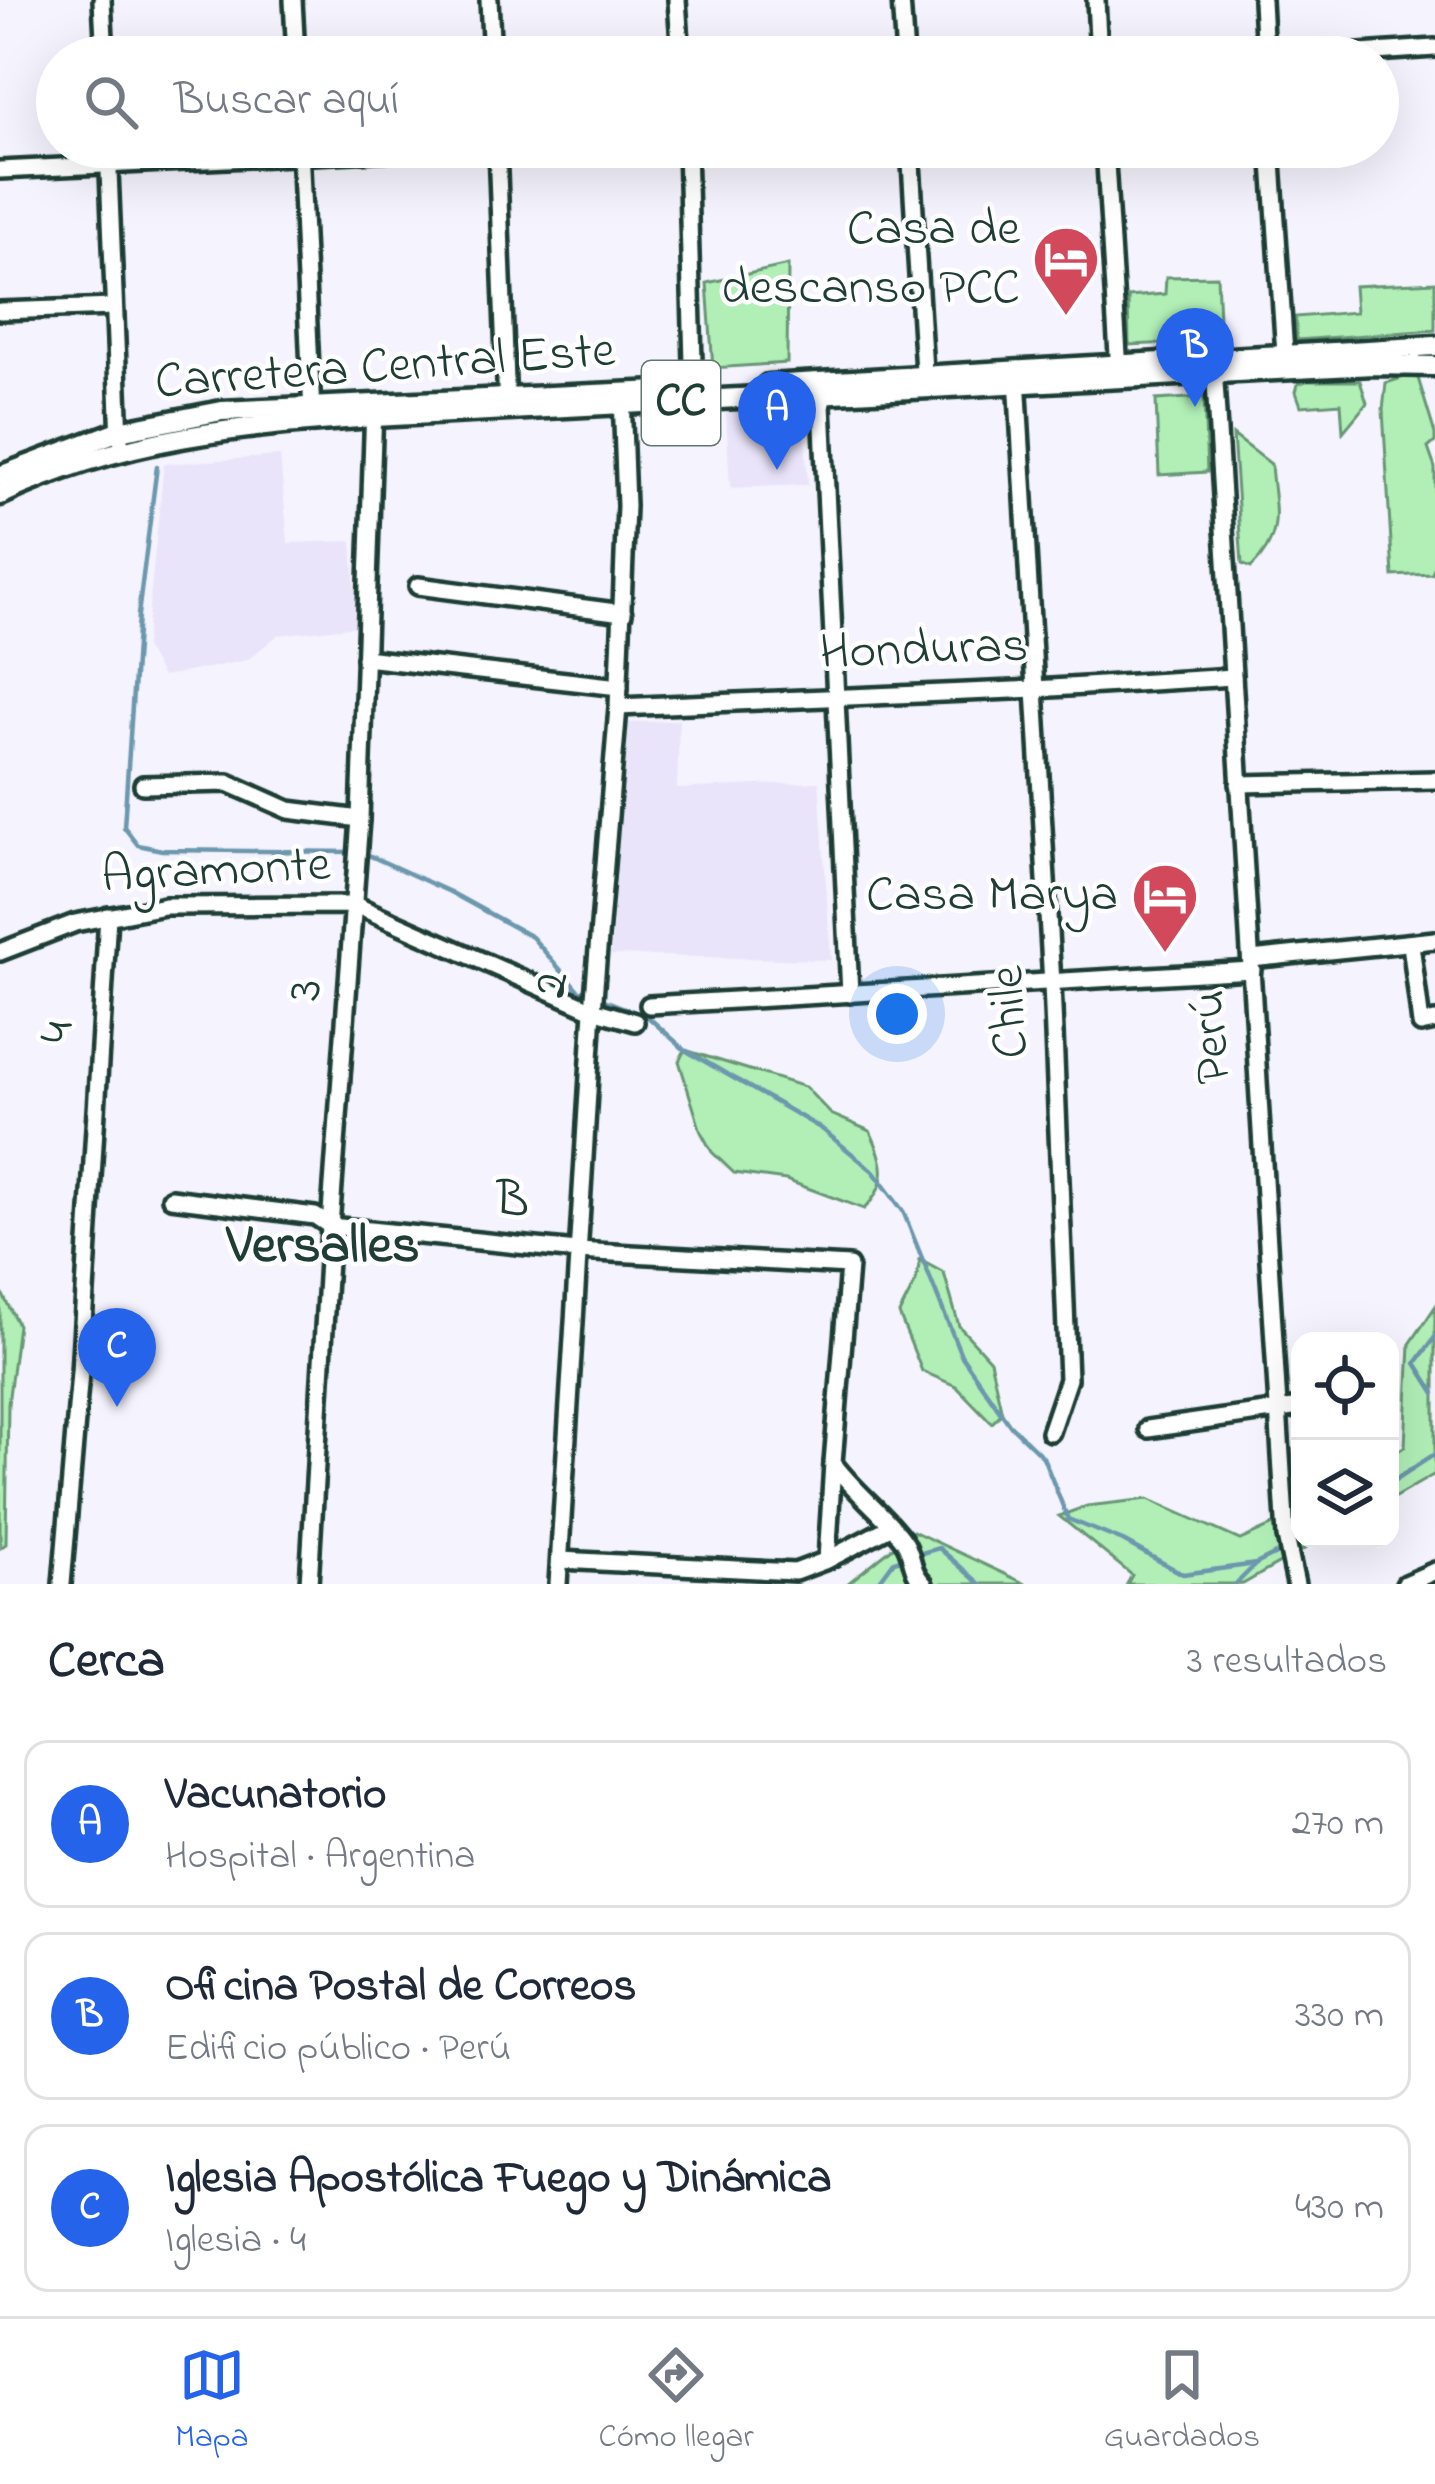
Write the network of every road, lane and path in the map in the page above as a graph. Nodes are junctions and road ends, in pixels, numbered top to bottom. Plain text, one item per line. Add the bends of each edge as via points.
1 (103, 0) edge
2 (293, 0) edge
3 (489, 0) edge
4 (677, 0) edge
5 (902, 0) edge
6 (1096, 0) edge
7 (1262, 0) edge
8 (104, 36) edge
9 (295, 36) edge
10 (491, 36) edge
11 (680, 36) edge
12 (904, 36) edge
13 (1098, 36) edge
14 (1264, 36) edge
15 (1435, 48) edge
16 (1399, 50) edge
17 (36, 165) edge
18 (108, 168) edge
19 (302, 168) edge
20 (498, 168) edge
21 (689, 168) edge
22 (911, 168) edge
23 (1106, 168) edge
24 (1272, 168) edge
25 (0, 170) edge
26 (114, 307) junction
27 (0, 311) edge
28 (1433, 353) edge
29 (1285, 354) junction
30 (1119, 372) junction
31 (1214, 375) junction
32 (1017, 378) junction
33 (925, 383) junction
34 (821, 388) junction
35 (694, 396) junction
36 (622, 399) junction
37 (507, 404) junction
38 (374, 409) junction
39 (312, 413) junction
40 (120, 440) junction
41 (0, 476) edge
42 (0, 495) edge
43 (418, 586) dead end
44 (623, 613) junction
45 (365, 658) junction
46 (1233, 676) junction
47 (619, 686) junction
48 (1035, 689) junction
49 (836, 696) junction
50 (618, 707) junction
51 (1435, 780) edge
52 (1239, 784) junction
53 (143, 785) dead end
54 (360, 819) junction
55 (355, 905) junction
56 (107, 916) junction
57 (1435, 940) edge
58 (1411, 944) junction
59 (0, 952) edge
60 (1251, 964) junction
61 (1052, 984) junction
62 (850, 994) junction
63 (649, 1005) dead end
64 (593, 1010) junction
65 (1435, 1021) edge
66 (634, 1022) dead end
67 (171, 1198) dead end
68 (330, 1226) junction
69 (577, 1251) junction
70 (1291, 1407) edge
71 (1278, 1408) junction
72 (1148, 1429) dead end
73 (1050, 1432) dead end
74 (833, 1463) junction
75 (890, 1527) junction
76 (560, 1560) junction
77 (827, 1561) junction
78 (1435, 1571) edge
79 (62, 1584) edge
80 (309, 1584) edge
81 (558, 1584) edge
82 (923, 1584) edge
83 (1296, 1584) edge
84 (1405, 1584) edge

1 - 8 street
2 - 9 street
3 - 10 street
4 - 11 street
5 - 12 street
6 - 13 street
7 - 14 street
15 - 16 street
17 - 25 street
18 - 26 street
19 - 39 street
20 - 37 street
21 - 35 street
22 - 33 street
23 - 30 street
24 - 29 street
26 - 27 street
26 - 40 street
28 - 29 main road, Carretera Central Este / CC
28 - 31 main road, Carretera Central Este / CC
29 - 31 main road, Carretera Central Este / CC
30 - 31 main road, Carretera Central Este / CC
30 - 32 main road, Carretera Central Este / CC
31 - 46 street, Perú
32 - 33 main road, Carretera Central Este / CC
32 - 48 street, Chile
33 - 34 main road, Carretera Central Este / CC
34 - 35 main road, Carretera Central Este / CC
34 - 49 street
35 - 36 main road, Carretera Central Este / CC
36 - 37 main road, Carretera Central Este / CC
36 - 44 street, 2
37 - 38 main road, Carretera Central Este / CC
38 - 39 main road, Carretera Central Este / CC
38 - 45 street, 3
39 - 40 main road, Carretera Central Este / CC via 222,411
40 - 41 main road, Carretera Central Este / CC
40 - 42 main road, Carretera Central Este / CC
43 - 44 street
44 - 47 street, 2
45 - 47 street
45 - 54 street, 3
46 - 48 street, Honduras
46 - 52 street, Perú
47 - 50 street, 2
48 - 49 street, Honduras
48 - 61 street, Chile
49 - 50 street, Honduras
49 - 62 street
50 - 64 street, 2
51 - 52 street
52 - 60 street, Perú
53 - 54 street via 228,784 289,810
54 - 55 street, 3
55 - 56 street, Agramonte via 165,906
55 - 64 street, Agramonte
55 - 68 street, 3
56 - 59 street, Agramonte
56 - 79 street, 4
57 - 58 street
58 - 60 street
58 - 65 street via 1421,1024
60 - 61 street
60 - 71 street, Perú
61 - 62 street
61 - 73 street, Chile via 1068,1379
62 - 63 street
64 - 66 street, Agramonte
64 - 69 street, 2
67 - 68 street, B via 315,1216
68 - 69 street, B
68 - 80 street, 3
69 - 74 street, B via 849,1266
69 - 76 street, 2
70 - 71 street
71 - 72 street
71 - 83 street, Perú
74 - 75 street
74 - 77 street
75 - 77 street
75 - 82 street
76 - 77 street via 795,1572
76 - 81 street, 2
78 - 84 street

